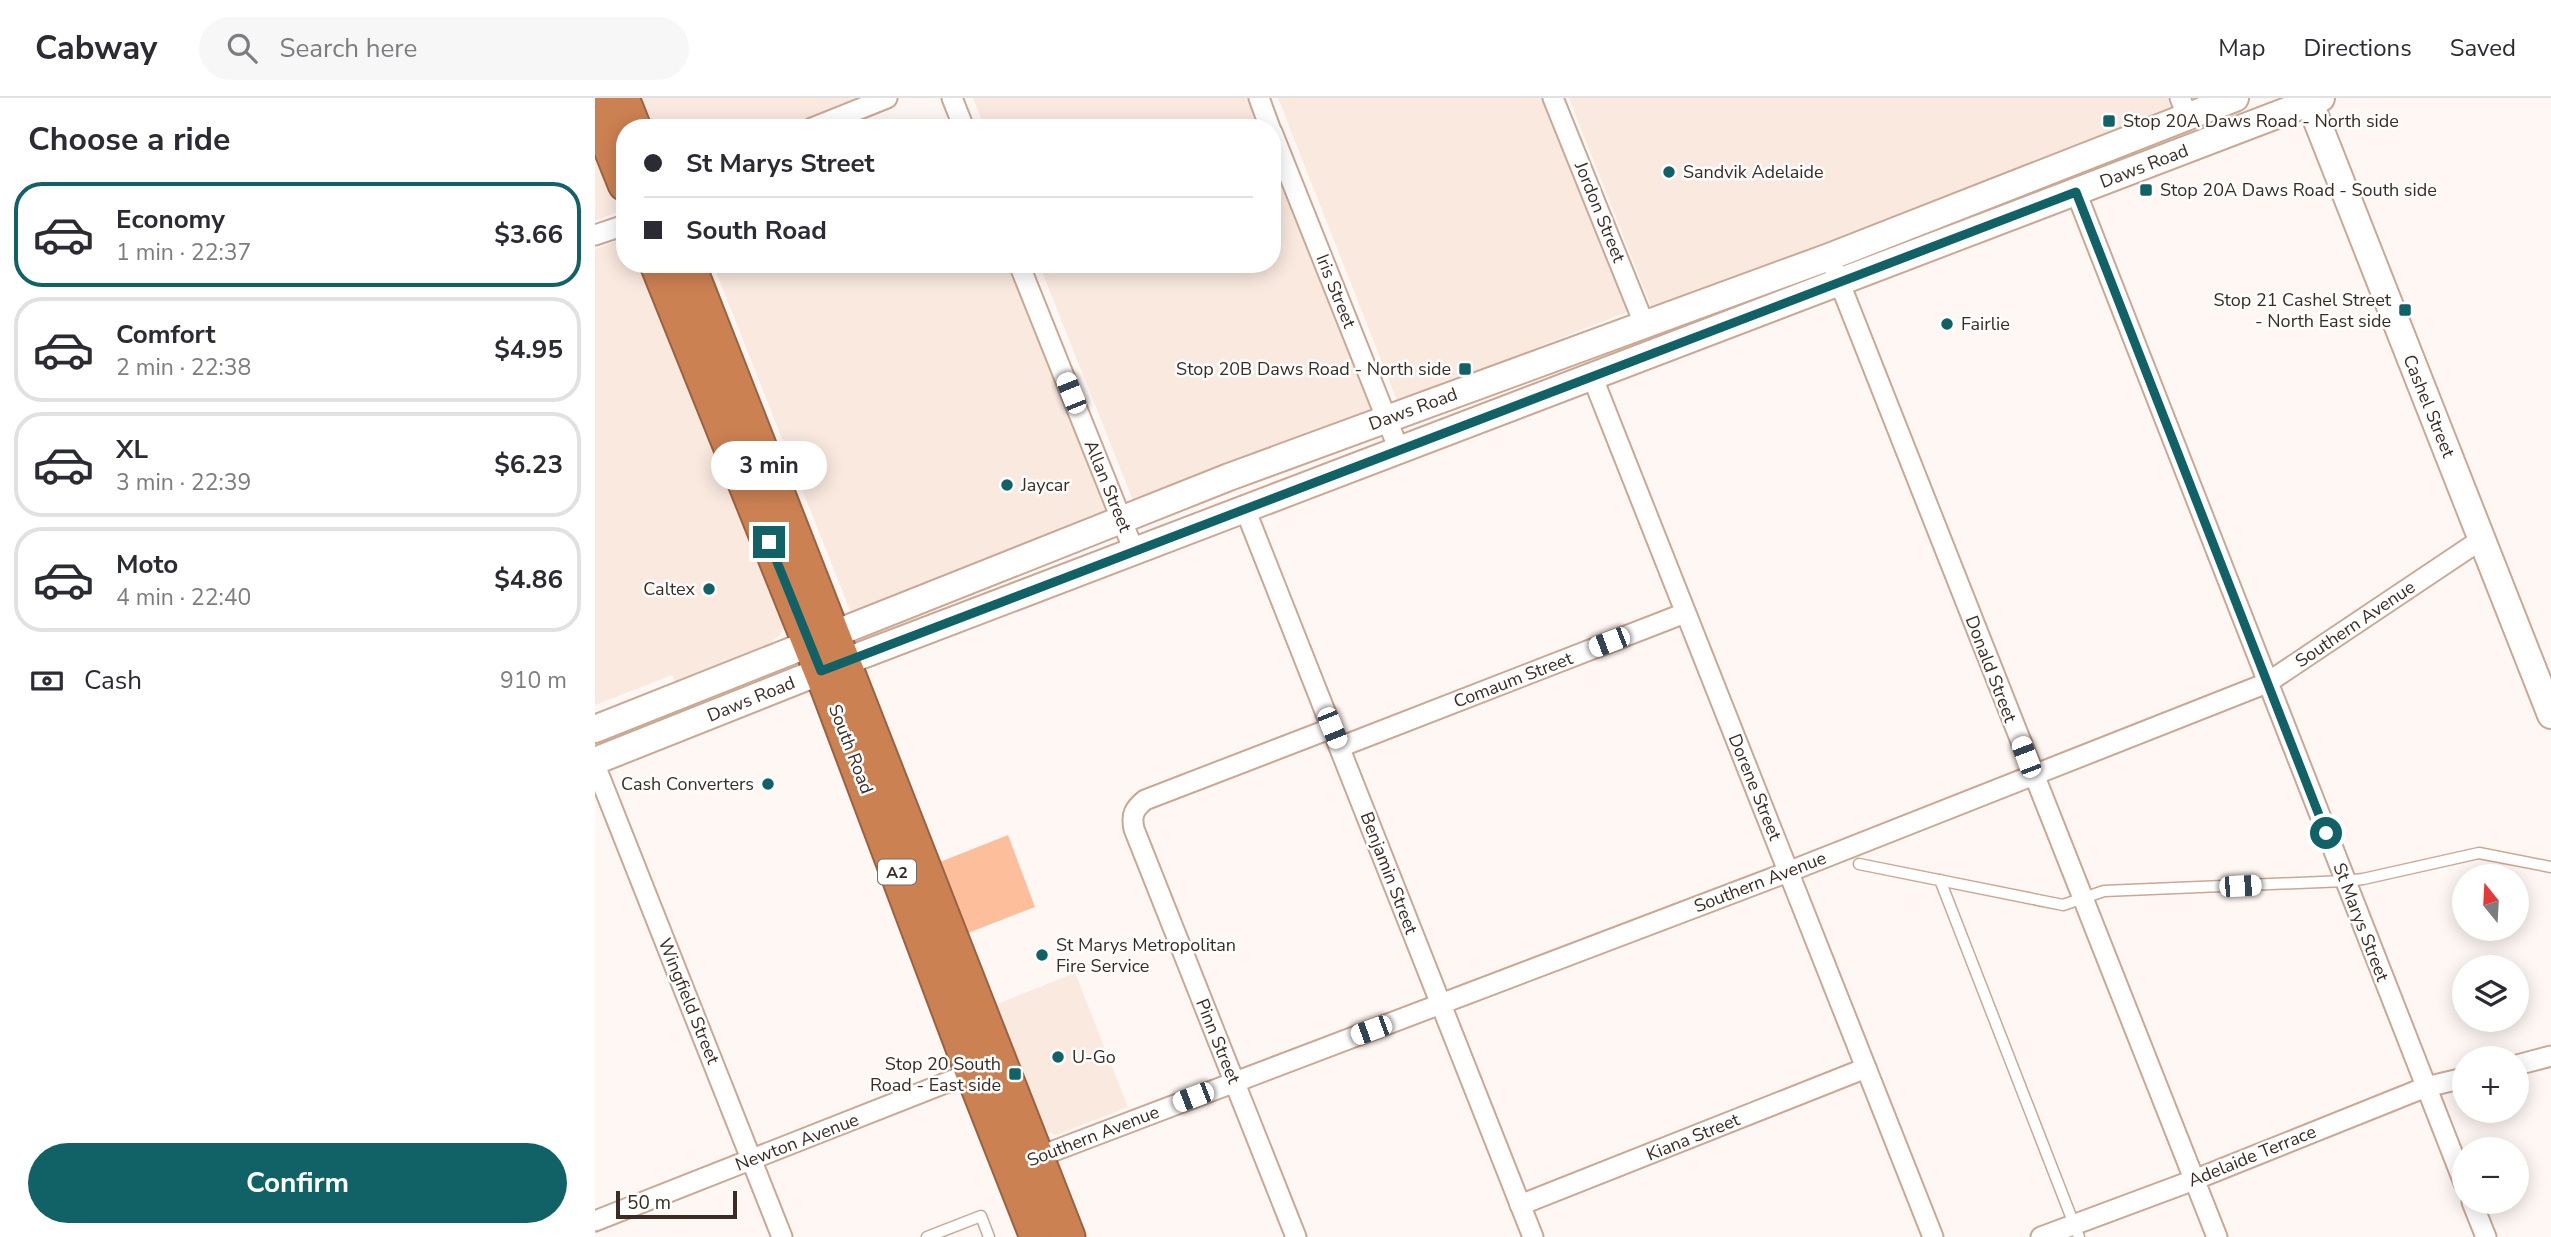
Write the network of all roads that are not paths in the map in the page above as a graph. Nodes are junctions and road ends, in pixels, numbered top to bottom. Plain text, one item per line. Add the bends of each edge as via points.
1 (622, 98) edge
2 (887, 98) edge
3 (952, 98) edge
4 (1259, 98) edge
5 (1553, 98) edge
6 (2235, 98) edge
7 (2313, 99) edge
8 (2184, 108) edge
9 (595, 109) edge
10 (630, 119) edge
11 (834, 119) edge
12 (960, 119) edge
13 (1267, 119) edge
14 (1281, 155) edge
15 (616, 162) edge
16 (2076, 192) junction
17 (616, 228) edge
18 (595, 236) edge
19 (1829, 257) junction
20 (661, 273) edge
21 (691, 273) edge
22 (1023, 273) edge
23 (1839, 282) junction
24 (1646, 326) junction
25 (1592, 376) junction
26 (1387, 418) junction
27 (1399, 450) junction
28 (1245, 509) junction
29 (1122, 521) junction
30 (2481, 539) junction
31 (1134, 551) junction
32 (796, 608) junction
33 (1685, 613) junction
34 (898, 642) junction
35 (827, 653) junction
36 (749, 668) junction
37 (2267, 683) junction
38 (857, 693) junction
39 (2551, 715) edge
40 (1332, 728) junction
41 (595, 729) edge
42 (1340, 747) junction
43 (595, 763) edge
44 (2033, 776) junction
45 (1859, 864) dead end
46 (2551, 867) edge
47 (1788, 872) junction
48 (1940, 880) junction
49 (2344, 881) junction
50 (2082, 898) junction
51 (1440, 1004) junction
52 (2551, 1056) edge
53 (2529, 1062) edge
54 (985, 1067) junction
55 (1866, 1069) junction
56 (1234, 1081) junction
57 (2452, 1081) edge
58 (2426, 1087) junction
59 (2452, 1153) edge
60 (751, 1159) junction
61 (1023, 1163) junction
62 (2194, 1180) junction
63 (1520, 1205) junction
64 (2477, 1214) edge
65 (595, 1221) edge
66 (2077, 1231) edge
67 (782, 1237) edge
68 (927, 1237) edge
69 (989, 1237) edge
70 (1037, 1237) edge
71 (1068, 1237) edge
72 (1296, 1237) edge
73 (1533, 1237) edge
74 (1933, 1237) edge
75 (2041, 1237) edge
76 (2217, 1237) edge
77 (2486, 1237) edge

1 - 10 highway
2 - 11 street
3 - 12 street
4 - 13 street, Iris Street
5 - 24 street, Jordon Street
6 - 8 main road, Daws Road
7 - 16 main road, Daws Road
7 - 30 main road, Cashel Street
8 - 19 main road, Daws Road
9 - 15 highway
14 - 26 street, Iris Street
16 - 23 main road, Daws Road
16 - 37 street, St Marys Street
17 - 18 street
19 - 23 street, Donald Street
19 - 24 main road, Daws Road
20 - 32 highway, South Road / A2
21 - 35 highway, South Road / A2
22 - 29 street, Allan Street
23 - 25 main road, Daws Road
23 - 44 street, Donald Street
24 - 26 main road, Daws Road
25 - 27 main road, Daws Road
25 - 33 street, Dorene Street
26 - 27 street, Iris Street
26 - 29 main road, Daws Road
27 - 28 main road, Daws Road
28 - 31 main road, Daws Road
28 - 40 street, Benjamin Street
29 - 31 street, Allan Street
29 - 35 main road, Daws Road
30 - 37 street, Southern Avenue
30 - 39 main road, Cashel Street
31 - 34 main road, Daws Road
32 - 35 highway, South Road / A2
32 - 36 main road via 790,630
33 - 42 street, Comaum Street
33 - 47 street, Dorene Street
34 - 35 main road, Daws Road
34 - 38 main road via 875,657
35 - 36 main road, Daws Road
35 - 38 highway, South Road / A2
35 - 43 main road, Daws Road
35 - 54 highway, South Road / A2
36 - 41 main road, Daws Road
37 - 44 street, Southern Avenue
37 - 49 street, St Marys Street
38 - 54 highway, South Road / A2
40 - 42 street, Benjamin Street
40 - 56 street, Pinn Street via 1145,800 1132,817
42 - 51 street, Benjamin Street
43 - 60 street, Wingfield Street
44 - 47 street, Southern Avenue
44 - 50 street, Donald Street
45 - 48 lane
46 - 49 lane via 2479,853
47 - 51 street, Southern Avenue
47 - 55 street, Dorene Street
48 - 50 lane via 2063,905
48 - 66 lane
49 - 50 lane via 2104,891
49 - 58 street, St Marys Street
50 - 62 street, Donald Street
51 - 56 street, Southern Avenue
51 - 63 street, Benjamin Street
52 - 53 street
54 - 60 street, Newton Avenue
54 - 61 highway, South Road / A2
55 - 63 street, Kiana Street
55 - 74 street, Dorene Street
56 - 61 street, Southern Avenue
56 - 72 street, Pinn Street
57 - 58 street, Adelaide Terrace
58 - 59 street, St Marys Street
58 - 62 street, Adelaide Terrace
60 - 65 street, Newton Avenue
60 - 67 street, Wingfield Street
61 - 70 highway, South Road / A2
61 - 71 highway, South Road / A2
62 - 66 street, Adelaide Terrace
62 - 76 street, Donald Street
63 - 73 street, Benjamin Street
64 - 77 street
66 - 75 street, Adelaide Terrace
68 - 69 lane via 981,1216

